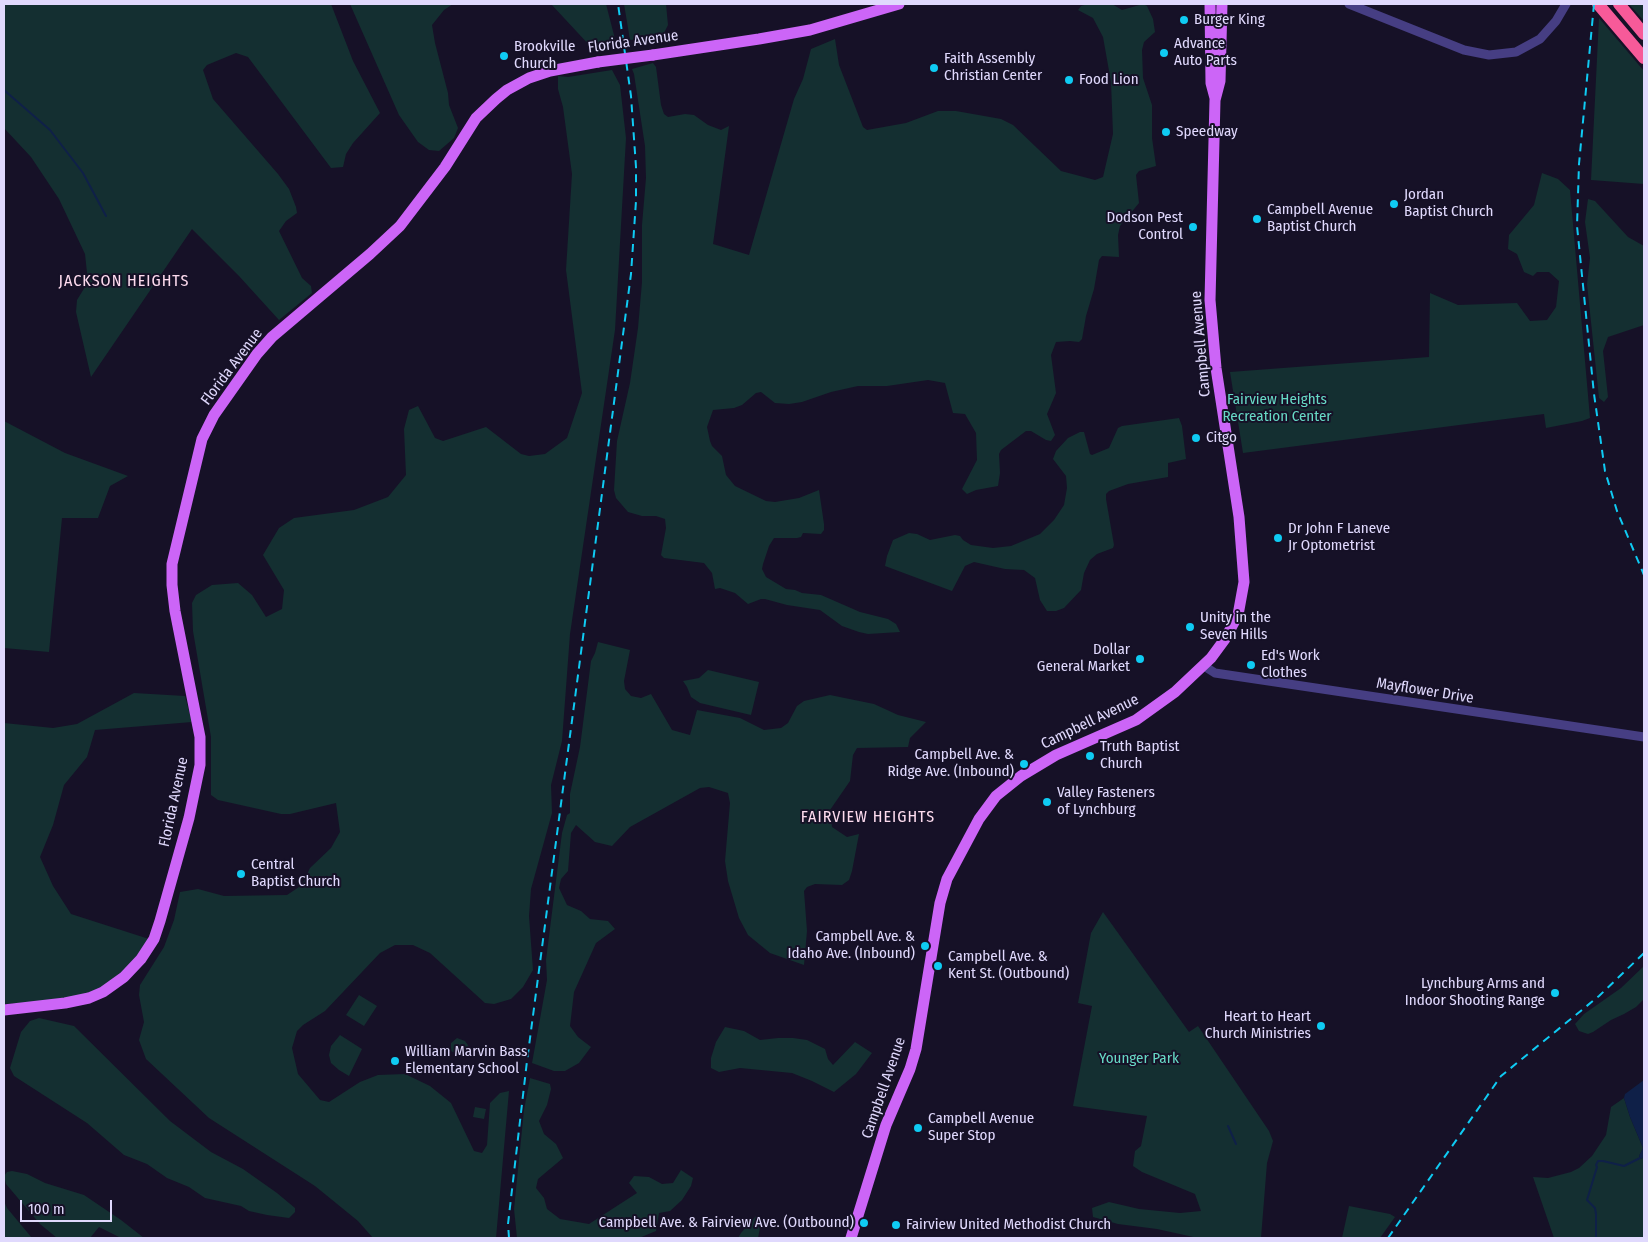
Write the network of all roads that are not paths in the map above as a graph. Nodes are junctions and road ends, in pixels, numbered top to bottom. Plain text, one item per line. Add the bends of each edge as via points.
1 (899, 4) edge
2 (1210, 4) edge
3 (1222, 4) edge
4 (1349, 4) edge
5 (1566, 4) edge
6 (1598, 4) edge
7 (1619, 4) edge
8 (1644, 34) edge
9 (1644, 58) edge
10 (1215, 100) junction
11 (1204, 666) junction
12 (1644, 737) edge
13 (4, 1010) edge
14 (851, 1238) edge

1 - 13 main road, Florida Avenue, bridge via 810,30 556,69 529,78 507,90 476,118 400,226 272,337 214,414 202,439 172,564 175,611 200,737 200,765 189,818 154,939 141,960 104,992 65,1003
2 - 10 main road, Campbell Avenue via 1211,83
3 - 10 main road, Campbell Avenue via 1220,81
4 - 5 street via 1464,50 1489,55 1516,52 1540,38
6 - 9 highway
7 - 8 highway
10 - 11 main road, Campbell Avenue via 1210,300 1216,368 1239,517 1244,582 1234,624
11 - 12 street, Mayflower Drive via 1215,673
11 - 14 main road, Campbell Avenue via 1136,720 1056,755 1021,776 996,796 979,819 947,879 940,903 916,1049 886,1125

